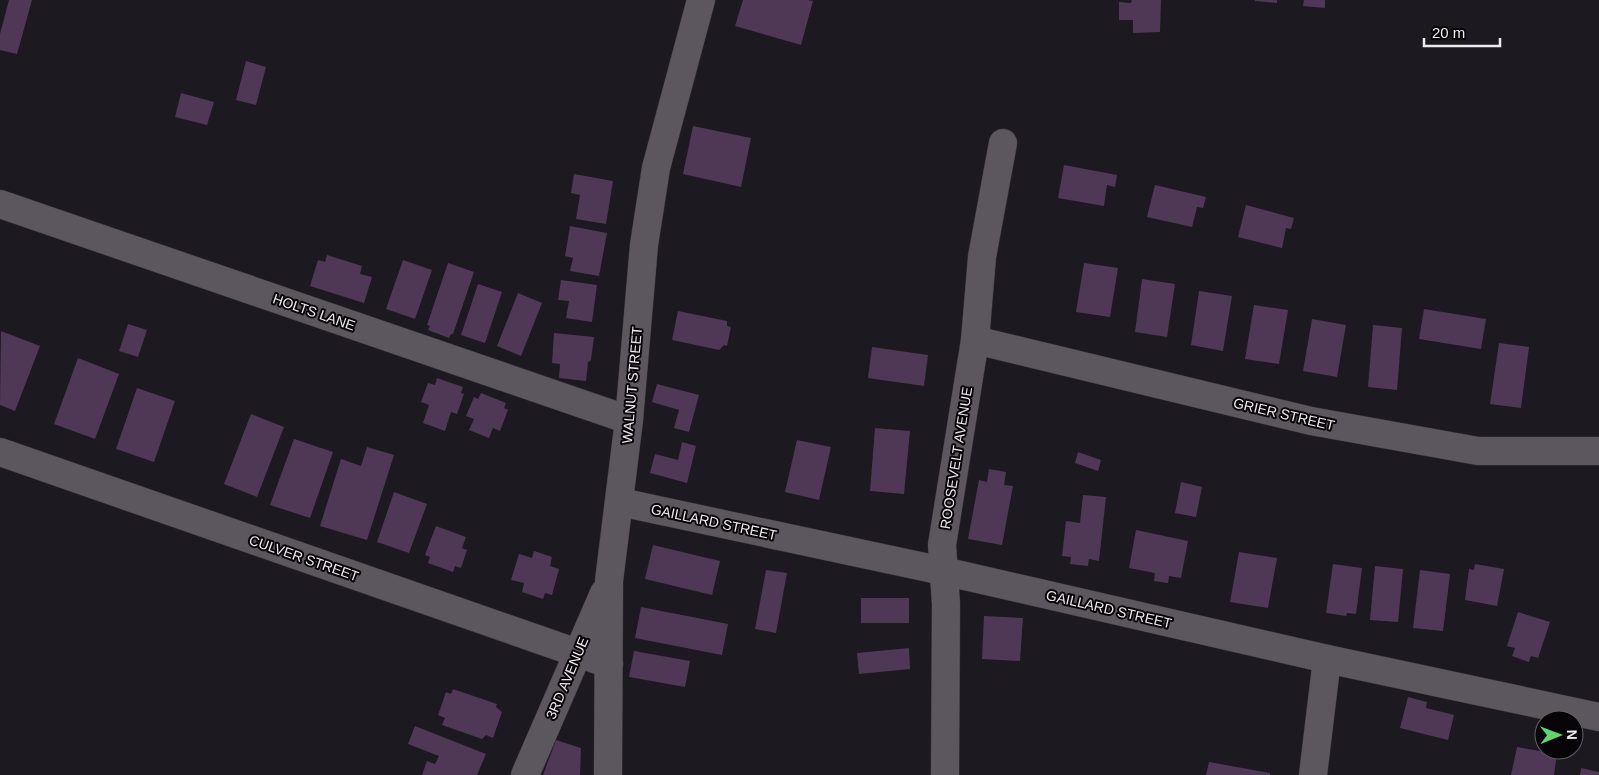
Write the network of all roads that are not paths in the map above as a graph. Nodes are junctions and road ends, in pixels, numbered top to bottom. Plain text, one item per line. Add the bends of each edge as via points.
1 (701, 0) edge
2 (1003, 143) dead end
3 (0, 204) edge
4 (975, 340) junction
5 (629, 420) junction
6 (1599, 451) edge
7 (0, 452) edge
8 (620, 502) junction
9 (943, 571) junction
10 (609, 580) junction
11 (578, 653) junction
12 (1327, 659) junction
13 (609, 664) junction
14 (1599, 717) edge
15 (525, 775) edge
16 (608, 775) edge
17 (945, 775) edge
18 (1313, 775) edge

1 - 5 street, WALNUT STREET via 651,194
2 - 4 street, ROOSEVELT AVENUE via 982,258
3 - 5 street, HOLTS LANE
4 - 6 street, GRIER STREET via 1311,421 1478,452
4 - 9 street, ROOSEVELT AVENUE via 942,545
5 - 8 street, WALNUT STREET
7 - 11 street, CULVER STREET
8 - 9 street, GAILLARD STREET
8 - 10 street, WALNUT STREET
9 - 12 street, GAILLARD STREET
9 - 17 street, ROOSEVELT AVENUE via 946,604
10 - 11 street, 3RD AVENUE
10 - 13 street, WALNUT STREET
11 - 13 street, CULVER STREET
11 - 15 street, 3RD AVENUE
12 - 14 street, GAILLARD STREET
12 - 18 street
13 - 16 street, WALNUT STREET

